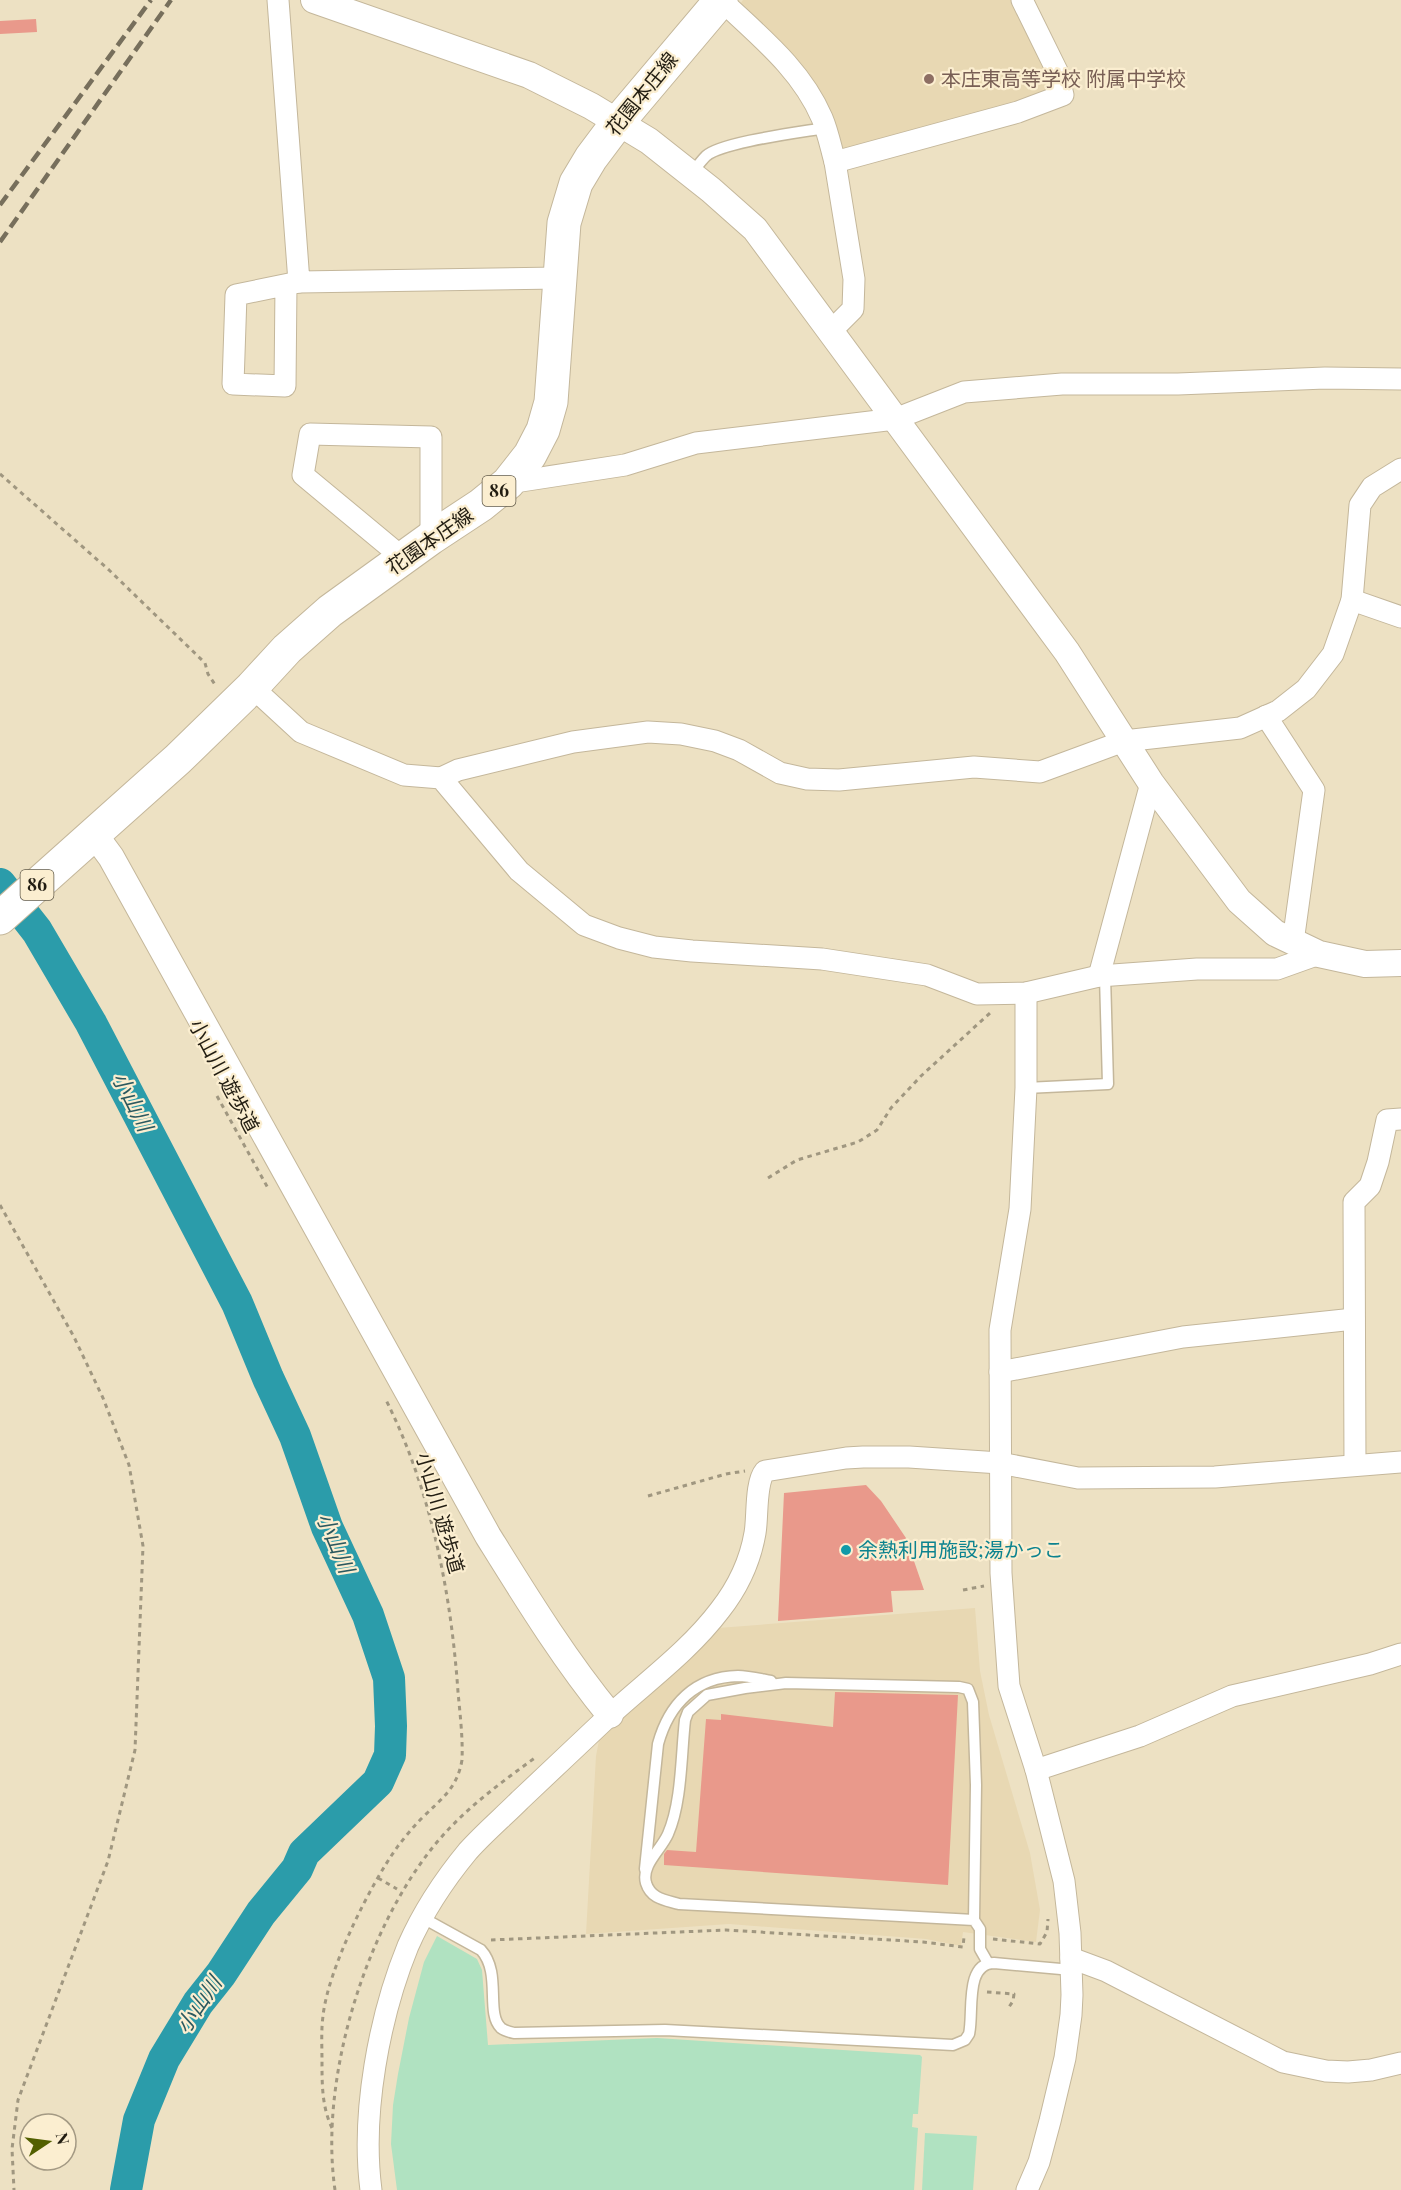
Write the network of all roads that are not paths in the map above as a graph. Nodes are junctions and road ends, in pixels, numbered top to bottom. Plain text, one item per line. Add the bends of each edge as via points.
1 (278, 0) edge
2 (314, 0) edge
3 (721, 0) edge
4 (1023, 0) edge
5 (618, 122) junction
6 (825, 128) junction
7 (835, 162) junction
8 (691, 174) junction
9 (559, 278) junction
10 (293, 283) junction
11 (831, 331) junction
12 (1401, 379) edge
13 (895, 419) junction
14 (1401, 469) edge
15 (508, 483) junction
16 (430, 538) junction
17 (403, 558) junction
18 (1352, 600) junction
19 (1401, 617) edge
20 (244, 695) junction
21 (1266, 716) junction
22 (1124, 741) junction
23 (441, 778) junction
24 (1151, 783) junction
25 (84, 843) junction
26 (0, 918) edge
27 (1293, 942) junction
28 (1319, 954) junction
29 (1401, 963) edge
30 (1102, 976) junction
31 (1018, 994) junction
32 (1026, 1088) junction
33 (1401, 1119) edge
34 (1354, 1319) junction
35 (1000, 1372) junction
36 (1401, 1462) edge
37 (1000, 1463) junction
38 (1354, 1465) junction
39 (1401, 1654) edge
40 (786, 1683) junction
41 (610, 1714) junction
42 (1036, 1770) junction
43 (645, 1869) junction
44 (423, 1918) junction
45 (974, 1920) junction
46 (988, 1963) junction
47 (1071, 1964) junction
48 (1401, 2063) edge
49 (371, 2190) edge
50 (1027, 2190) edge

1 - 10 street
2 - 5 street via 529,75
3 - 5 main road, 花園本庄線 / 86
3 - 6 street via 801,80
4 - 7 street via 1058,71 1063,95 1018,112
5 - 8 street
5 - 9 main road, 花園本庄線 / 86 via 576,183 564,223
6 - 7 street
6 - 8 lane via 719,149 707,155
7 - 11 street via 854,279 853,309
8 - 11 street via 755,229
9 - 10 street
9 - 15 main road, 花園本庄線 / 86 via 551,402 530,455
10 - 10 street via 236,295 233,384 285,386
11 - 13 street
12 - 13 street via 1040,386 964,392
13 - 15 street via 696,443 625,465
13 - 22 street via 1067,652
14 - 18 street via 1372,487 1360,505
15 - 16 main road, 花園本庄線 / 86
16 - 17 main road, 花園本庄線 / 86
16 - 17 street via 431,437 310,434 303,475
17 - 20 main road, 花園本庄線 / 86 via 330,611
18 - 19 street
18 - 21 street via 1333,654 1306,689
20 - 23 street via 301,732 404,775
20 - 25 main road, 花園本庄線 / 86
21 - 22 street via 1240,728
21 - 27 street via 1314,790
22 - 23 street via 1041,772 974,767 840,780 780,773 715,741 648,732 573,742 458,770
22 - 24 street
23 - 31 street via 519,871 584,925 654,947 822,959 927,975 977,994
24 - 27 street via 1239,901 1275,933
24 - 30 street
25 - 26 main road, 花園本庄線 / 86
25 - 41 street via 111,856 488,1536 533,1609
27 - 28 street
28 - 29 street via 1365,964
28 - 30 street via 1277,969 1197,969
30 - 31 street
30 - 32 lane via 1108,1084
31 - 32 street
32 - 35 street via 1020,1209 1003,1305
33 - 34 street via 1387,1120 1370,1186 1354,1202
34 - 35 street via 1183,1337
34 - 38 street
35 - 37 street
36 - 38 street
37 - 38 street via 1078,1478 1215,1477
37 - 41 street via 863,1457 765,1471 760,1479 753,1544 739,1584 719,1612 674,1659
37 - 42 street via 1001,1573 1009,1686
39 - 42 street via 1232,1696 1140,1736
40 - 43 lane via 715,1693 701,1699 688,1712 673,1821 661,1849
40 - 43 lane via 739,1676 719,1679 692,1688 672,1710 658,1744
40 - 45 lane via 968,1689 973,1702 976,1785
41 - 44 street via 470,1849
42 - 47 street via 1064,1881
43 - 45 lane via 645,1882 657,1899 679,1904
44 - 46 lane via 481,1950 488,1958 496,2019 503,2029 514,2033 665,2030 953,2045 969,2034 974,1979 980,1967
44 - 49 street via 398,1976 376,2065 368,2125
45 - 46 lane via 980,1929 980,1949
46 - 47 lane
47 - 48 street via 1106,1971 1283,2062 1348,2072
47 - 50 street via 1071,2015 1065,2058 1039,2162

